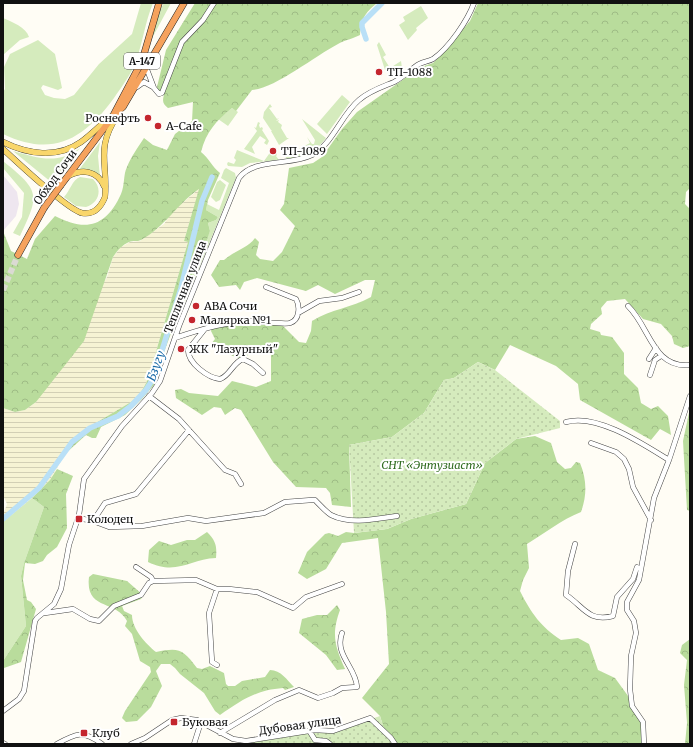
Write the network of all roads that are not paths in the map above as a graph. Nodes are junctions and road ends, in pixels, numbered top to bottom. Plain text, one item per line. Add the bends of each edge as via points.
1 (159, 3) edge
2 (181, 3) edge
3 (184, 3) edge
4 (214, 3) edge
5 (474, 3) edge
6 (172, 23) junction
7 (146, 67) junction
8 (154, 88) junction
9 (131, 93) junction
10 (123, 107) junction
11 (114, 115) junction
12 (3, 142) edge
13 (3, 149) edge
14 (68, 176) junction
15 (106, 191) junction
16 (18, 255) tunnel mouth
17 (266, 287) dead end
18 (359, 292) dead end
19 (628, 306) dead end
20 (298, 313) junction
21 (204, 330) junction
22 (175, 338) junction
23 (656, 348) junction
24 (661, 356) junction
25 (649, 359) dead end
26 (690, 365) edge
27 (263, 373) dead end
28 (650, 375) dead end
29 (149, 396) junction
30 (690, 396) edge
31 (566, 422) dead end
32 (189, 430) junction
33 (591, 444) dead end
34 (669, 460) junction
35 (241, 484) dead end
36 (397, 516) dead end
37 (78, 518) junction
38 (651, 520) junction
39 (93, 521) junction
40 (575, 544) dead end
41 (136, 567) dead end
42 (637, 567) dead end
43 (153, 581) junction
44 (342, 584) dead end
45 (217, 589) junction
46 (44, 613) junction
47 (342, 633) dead end
48 (217, 665) dead end
49 (3, 711) edge
50 (201, 722) junction
51 (310, 732) junction
52 (220, 733) junction
53 (57, 744) edge
54 (102, 744) edge
55 (131, 744) edge
56 (194, 744) edge
57 (330, 744) edge
58 (395, 744) edge
59 (644, 744) edge

1 - 11 highway, Обход Сочи / А-147 via 142,61
2 - 6 highway, А-147
3 - 6 highway, Обход Сочи / А-147
4 - 8 street via 203,20 182,42 160,94
5 - 22 street, Тепличная улица via 466,21 438,54 419,64 400,79 359,99 318,152 306,158 251,167 242,173
6 - 7 highway, Обход Сочи / А-147
7 - 8 street
7 - 9 highway, Обход Сочи / А-147
8 - 9 street via 144,82
9 - 10 highway, Обход Сочи / А-147
10 - 11 highway, Обход Сочи / А-147
10 - 15 main road, А-147 via 108,131 104,145
11 - 12 main road, А-147 via 81,142 65,150 36,152
11 - 14 highway, Обход Сочи / А-147
13 - 15 main road, А-147 via 77,211 90,213 97,210
14 - 15 main road via 83,171 91,172
14 - 16 highway, Обход Сочи / А-147, bridge via 44,208
17 - 20 street via 296,299
18 - 20 street via 342,298 319,301
19 - 23 street via 642,323
20 - 21 street via 295,320 288,324 248,321
21 - 22 street
21 - 27 street via 188,353 190,360 205,372 216,378 224,378 239,360 243,359
22 - 29 street, Тепличная улица via 160,381
23 - 24 street
23 - 25 street
24 - 26 street via 680,366
24 - 28 street via 655,360
29 - 32 street
29 - 37 street, Тепличная улица via 122,426 87,474 82,485
30 - 34 street
31 - 34 street via 585,420 605,427 634,438
32 - 35 street via 224,470 235,474
32 - 39 street via 136,494 105,503
33 - 38 street via 616,452 624,459 633,487
34 - 38 street via 654,498
36 - 39 street via 346,520 332,515 312,500 285,502 264,513 206,521 188,518 142,526 109,527
37 - 39 street
37 - 46 street, Тепличная улица via 68,545 60,595
38 - 59 street via 639,580 626,606 634,621 636,633 631,656 632,706 643,722
40 - 42 street via 568,571 566,595 592,616 613,616 617,597 633,579
41 - 43 street
43 - 45 street via 191,580
43 - 46 street via 140,596 114,606 99,621 73,609
44 - 45 street via 306,597 294,608 257,592
45 - 48 street via 208,616 212,662
46 - 49 street, Тепличная улица via 37,618 35,624 24,691 19,699
47 - 52 street via 340,648 357,687 342,688 318,698 299,690 275,700
50 - 52 street, Дубовая улица
50 - 55 street, Дубовая улица via 185,718 175,719
50 - 56 street
51 - 52 street, Дубовая улица via 246,741 232,739
51 - 57 street, Дубовая улица via 315,740
51 - 58 street, Дубовая улица via 342,729 370,718
53 - 54 street via 79,734 91,737

